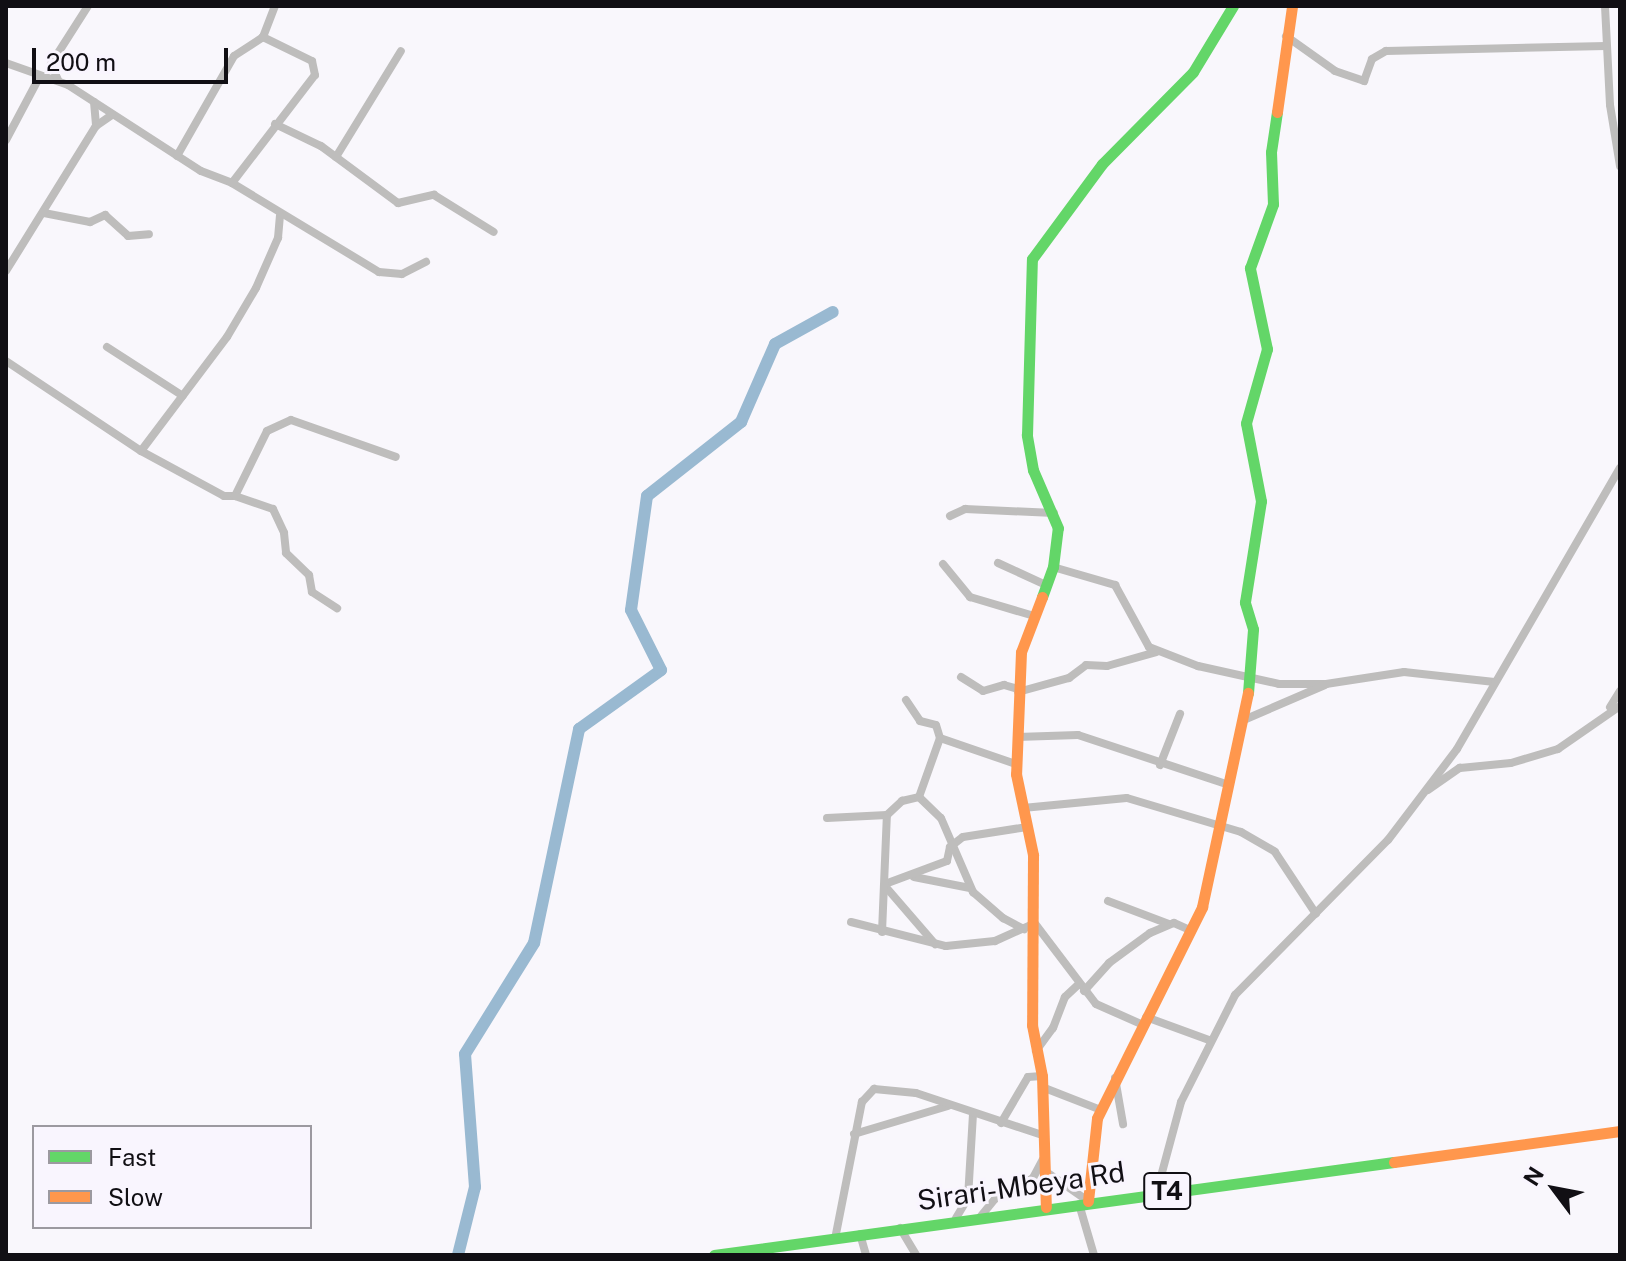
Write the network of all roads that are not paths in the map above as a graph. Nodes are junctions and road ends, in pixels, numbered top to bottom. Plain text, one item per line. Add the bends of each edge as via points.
1 (88, 6) edge
2 (275, 6) edge
3 (1233, 6) edge
4 (1292, 6) edge
5 (1605, 6) edge
6 (1286, 36) junction
7 (263, 37) junction
8 (1606, 46) junction
9 (401, 51) dead end
10 (6, 63) edge
11 (39, 78) junction
12 (59, 81) junction
13 (94, 102) junction
14 (1620, 102) edge
15 (1610, 105) junction
16 (112, 115) junction
17 (275, 124) junction
18 (96, 126) junction
19 (6, 140) edge
20 (177, 156) junction
21 (336, 157) junction
22 (1620, 166) edge
23 (232, 183) junction
24 (44, 213) junction
25 (280, 216) junction
26 (494, 232) dead end
27 (149, 234) dead end
28 (426, 262) dead end
29 (6, 271) edge
30 (107, 347) dead end
31 (9, 365) edge
32 (183, 396) junction
33 (141, 451) junction
34 (396, 457) dead end
35 (1620, 468) edge
36 (235, 496) junction
37 (1055, 513) junction
38 (950, 516) dead end
39 (998, 563) dead end
40 (943, 564) dead end
41 (1053, 567) junction
42 (1046, 585) junction
43 (337, 608) dead end
44 (1034, 616) junction
45 (1156, 652) junction
46 (961, 677) dead end
47 (1250, 679) junction
48 (1494, 682) junction
49 (1326, 684) junction
50 (1018, 691) junction
51 (1620, 691) edge
52 (906, 700) dead end
53 (1620, 706) edge
54 (1608, 709) junction
55 (1180, 714) dead end
56 (1246, 719) junction
57 (1017, 737) junction
58 (940, 738) junction
59 (1016, 764) junction
60 (1160, 765) junction
61 (1226, 784) junction
62 (1420, 795) junction
63 (919, 797) junction
64 (1023, 808) junction
65 (887, 815) junction
66 (827, 818) dead end
67 (1027, 827) junction
68 (1219, 827) junction
69 (952, 844) junction
70 (914, 877) junction
71 (885, 885) junction
72 (970, 888) junction
73 (1108, 901) dead end
74 (1136, 913) junction
75 (1316, 914) junction
76 (851, 922) dead end
77 (1030, 924) junction
78 (1169, 924) junction
79 (1190, 930) junction
80 (882, 932) junction
81 (1150, 933) junction
82 (935, 945) junction
83 (1081, 988) junction
84 (1144, 1021) junction
85 (1209, 1040) junction
86 (1036, 1051) junction
87 (1115, 1078) junction
88 (1042, 1082) junction
89 (948, 1106) junction
90 (1101, 1110) junction
91 (973, 1114) junction
92 (1001, 1123) junction
93 (1123, 1124) dead end
94 (1620, 1131) edge
95 (854, 1134) junction
96 (1042, 1135) junction
97 (1044, 1164) junction
98 (1157, 1191) junction
99 (1083, 1202) junction
100 (1046, 1207) junction
101 (981, 1216) junction
102 (956, 1218) junction
103 (899, 1227) junction
104 (859, 1233) junction
105 (835, 1239) junction
106 (714, 1255) edge
107 (866, 1255) edge
108 (916, 1255) edge
109 (1094, 1255) edge

1 - 12 street via 51,64
2 - 7 street
3 - 37 main road via 1199,64 1102,164 1032,259 1027,435 1037,481
4 - 6 main road
5 - 8 street
6 - 8 street via 1335,71 1364,81 1372,59 1386,51
6 - 47 main road via 1271,152 1273,204 1250,268 1267,349 1246,423 1261,501 1245,602 1253,629
7 - 17 street via 316,67 310,83
7 - 20 street via 234,56
8 - 15 street
9 - 21 street
10 - 11 street
11 - 12 street
11 - 19 street
12 - 13 street
13 - 16 street
13 - 18 street
14 - 15 street
15 - 22 street
16 - 18 street
16 - 20 street
17 - 21 street via 289,127
17 - 23 street
18 - 24 street
20 - 23 street
21 - 26 street via 398,203 434,195
23 - 25 street
24 - 27 street via 90,222 105,215 128,236
24 - 29 street
25 - 28 street via 379,272 402,274
25 - 32 street via 278,238 256,288
30 - 32 street
31 - 33 street
32 - 33 street
33 - 36 street via 211,490
34 - 36 street via 291,420 267,431
35 - 48 street
36 - 43 street via 273,509 286,553 309,575 312,592
37 - 38 street via 970,508
37 - 41 main road
39 - 42 street
40 - 44 street via 970,597
41 - 42 main road
41 - 45 street via 1115,585 1143,641
42 - 44 main road
44 - 50 main road via 1021,652
45 - 47 street
45 - 50 street via 1107,666 1086,665 1069,678
46 - 50 street via 983,691 1004,685
47 - 49 street
47 - 56 main road
48 - 49 street via 1404,672
48 - 62 street via 1457,749
49 - 56 street
50 - 57 main road
51 - 54 street
52 - 58 street via 920,721 936,725
53 - 54 street
54 - 62 street via 1558,749 1511,763 1460,768
55 - 60 street
56 - 61 main road
57 - 59 main road
57 - 60 street via 1074,734
58 - 59 street
58 - 63 street
59 - 64 main road
60 - 61 street
61 - 68 main road
62 - 75 street via 1388,840
63 - 65 street via 902,801
63 - 69 street via 941,818
64 - 67 main road
64 - 68 street via 1127,798
65 - 66 street
65 - 71 street
67 - 69 street via 991,829
67 - 77 main road via 1033,855
68 - 75 street via 1270,847
68 - 79 main road via 1202,907
69 - 70 street via 947,861
69 - 72 street
70 - 71 street
70 - 72 street
71 - 80 street
71 - 82 street
72 - 77 street via 995,913
73 - 74 street
74 - 78 street
74 - 81 street
75 - 85 street via 1250,977
76 - 80 street
77 - 82 street via 995,941
77 - 83 street
77 - 86 main road
78 - 79 street
78 - 81 street
79 - 84 main road
80 - 82 street
81 - 83 street
83 - 84 street via 1096,1004
83 - 86 street via 1065,997 1053,1028
84 - 85 street
84 - 87 main road
85 - 98 street via 1181,1102
86 - 88 main road
87 - 90 main road
87 - 93 street
88 - 90 street
88 - 92 street via 1028,1077
88 - 96 main road
89 - 91 street
89 - 95 street
89 - 95 street via 916,1093 874,1089 862,1102
90 - 99 main road
91 - 92 street
91 - 102 street via 968,1198
92 - 96 street
94 - 98 main road, Sirari-Mbeya Rd / T4
95 - 105 street
96 - 97 main road
97 - 99 street
97 - 100 main road
97 - 101 street via 1033,1178 995,1199
98 - 99 main road, Sirari-Mbeya Rd / T4
99 - 100 main road, Sirari-Mbeya Rd / T4
99 - 109 street
100 - 101 main road, Sirari-Mbeya Rd / T4
101 - 102 main road, Sirari-Mbeya Rd / T4
102 - 103 main road, Sirari-Mbeya Rd / T4
103 - 104 main road, Sirari-Mbeya Rd / T4
103 - 108 street
104 - 105 main road, Sirari-Mbeya Rd / T4
104 - 107 street
105 - 106 main road, Sirari-Mbeya Rd / T4

